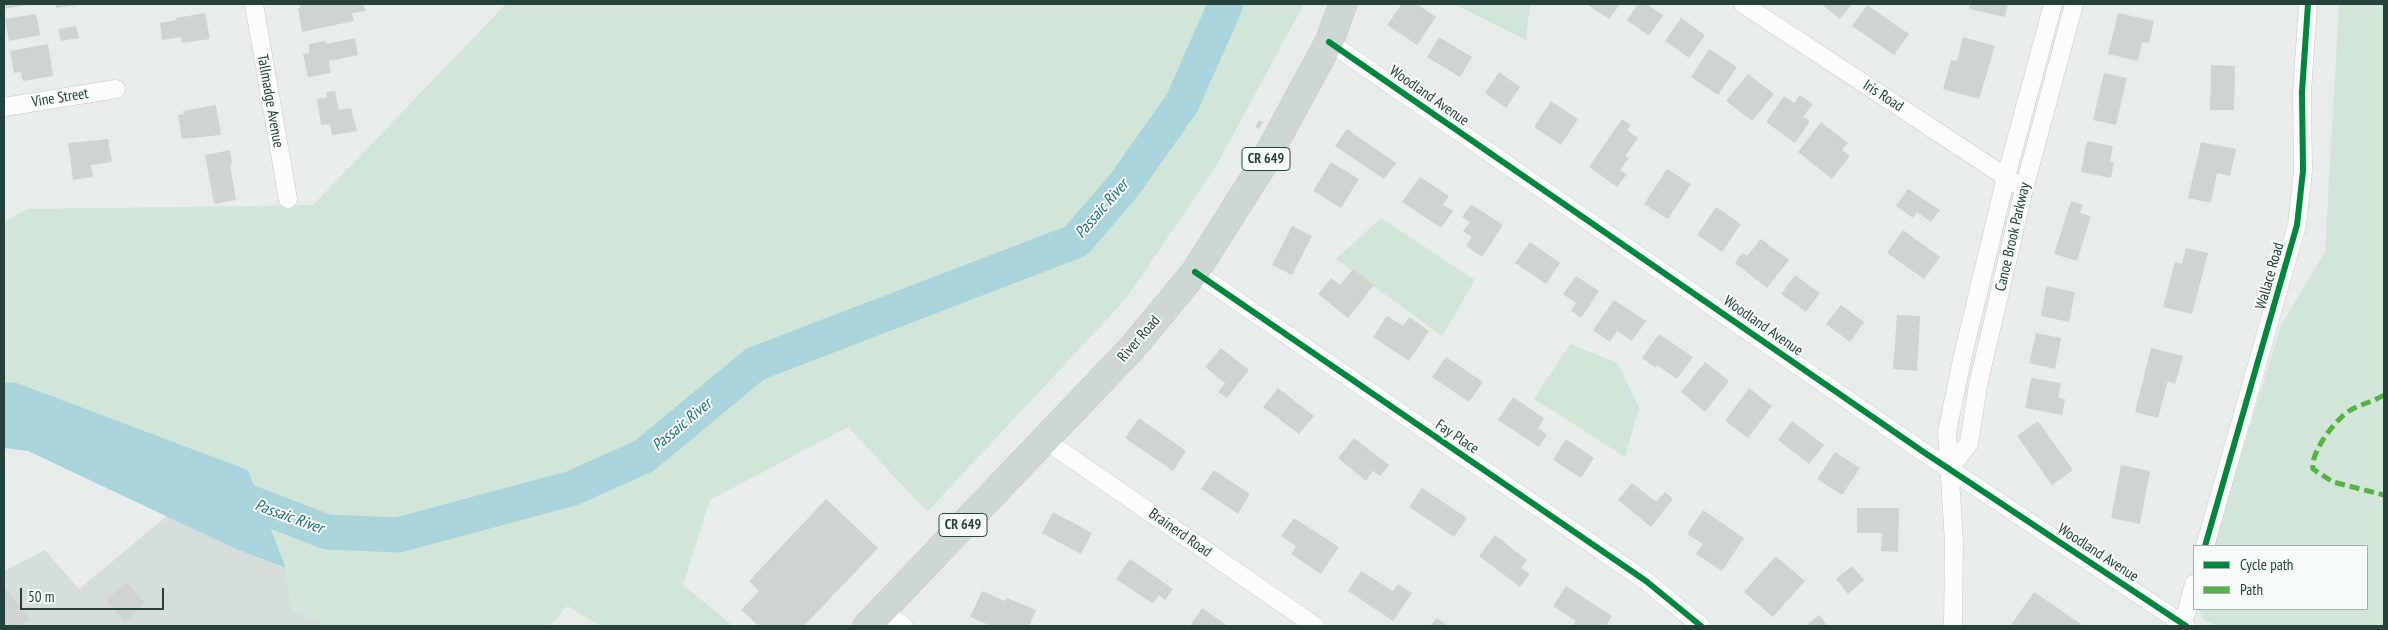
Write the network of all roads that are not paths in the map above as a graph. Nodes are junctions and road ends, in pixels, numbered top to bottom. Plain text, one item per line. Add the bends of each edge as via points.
1 (254, 4) edge
2 (1343, 4) edge
3 (1743, 4) edge
4 (2053, 4) edge
5 (2074, 4) edge
6 (2308, 4) edge
7 (1329, 42) junction
8 (116, 88) dead end
9 (4, 106) edge
10 (2006, 177) junction
11 (2024, 189) junction
12 (288, 199) dead end
13 (1195, 272) junction
14 (1045, 440) junction
15 (1950, 468) junction
16 (2205, 545) edge
17 (2193, 588) edge
18 (874, 618) edge
19 (2182, 624) edge
20 (904, 626) edge
21 (1315, 626) edge
22 (1701, 626) edge
23 (1953, 626) edge

1 - 12 street, Tallmadge Avenue
2 - 7 main road, River Road / CR 649
3 - 10 street, Iris Road
4 - 10 street, Canoe Brook Parkway
5 - 11 street, Canoe Brook Parkway
6 - 16 street, Wallace Road via 2302,92 2303,170 2297,225
7 - 13 main road, River Road / CR 649 via 1262,166
7 - 15 street, Woodland Avenue
8 - 9 street, Vine Street
10 - 11 street, Iris Road
10 - 15 street, Canoe Brook Parkway via 1947,432
11 - 15 street, Canoe Brook Parkway via 1978,385 1969,442
13 - 14 main road, River Road / CR 649 via 1133,347
13 - 22 street, Fay Place via 1646,581
14 - 18 main road, River Road / CR 649
14 - 21 street, Brainerd Road
15 - 19 street, Woodland Avenue
15 - 23 street, Canoe Brook Parkway via 1954,542
17 - 19 street
18 - 20 street

